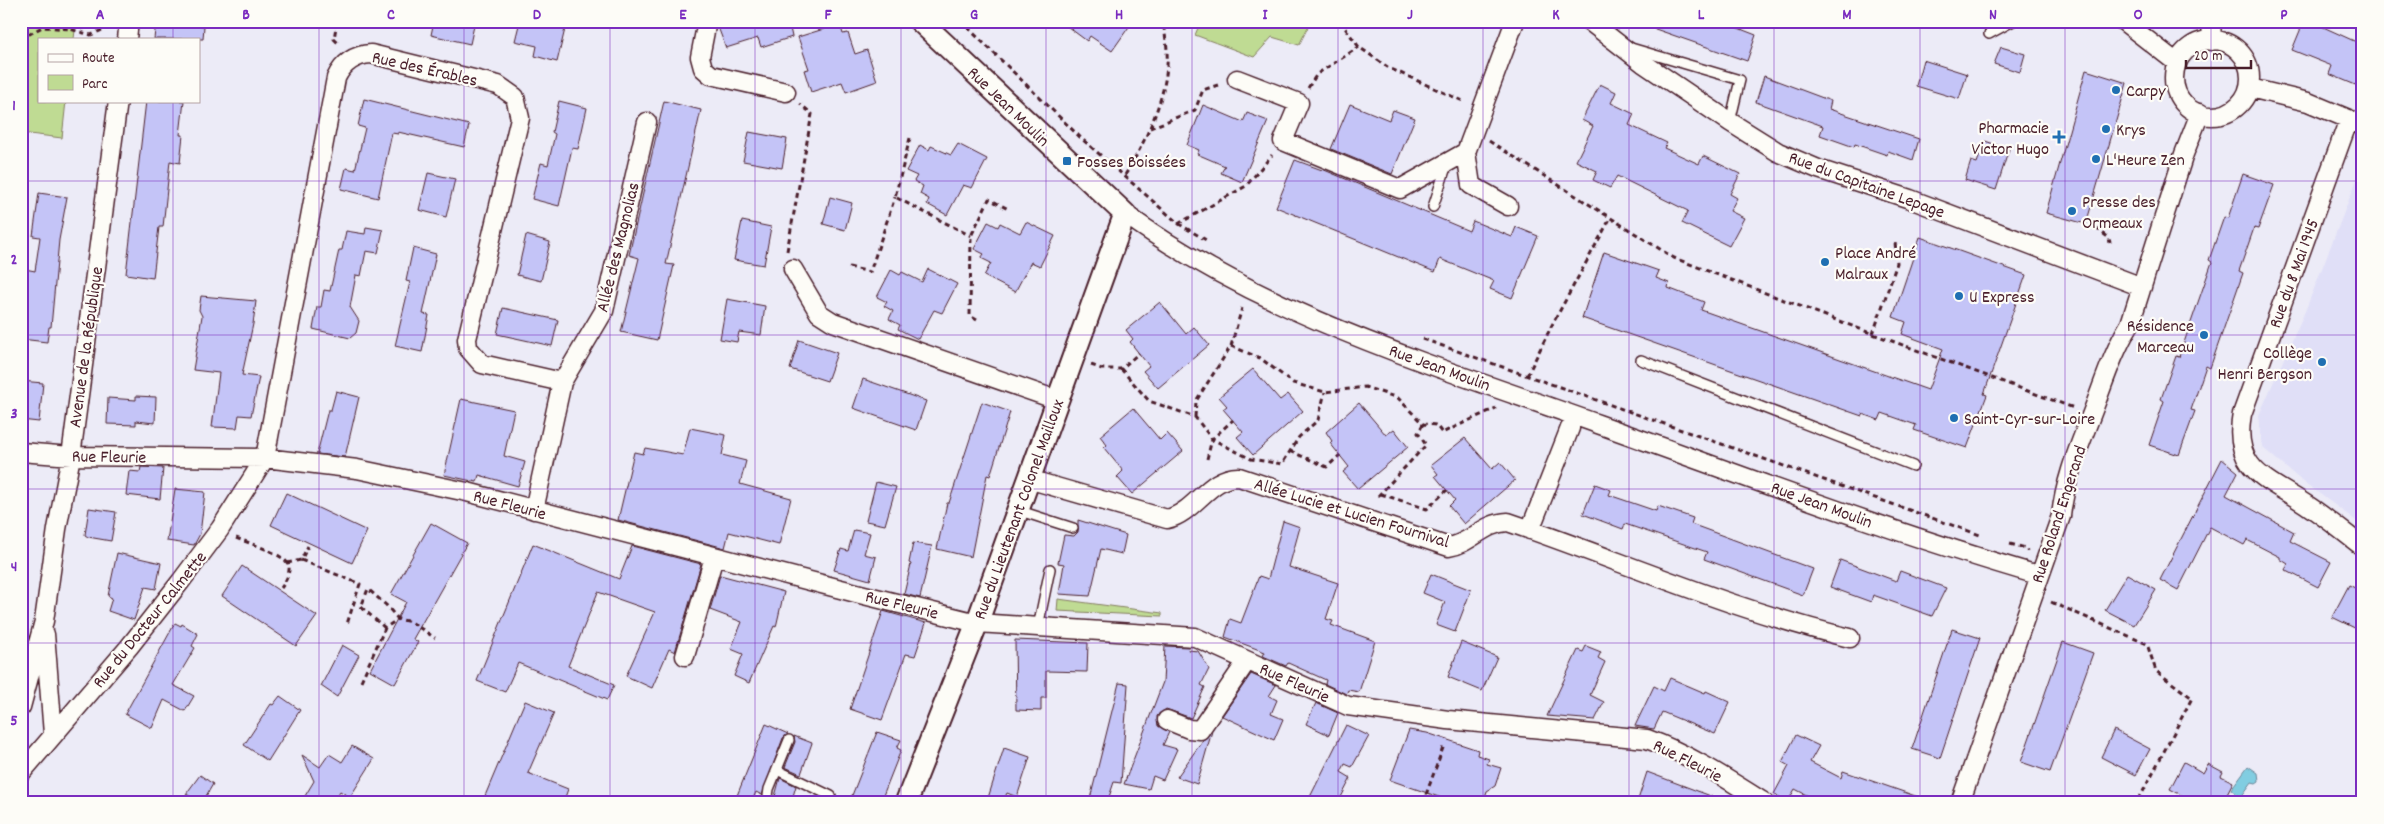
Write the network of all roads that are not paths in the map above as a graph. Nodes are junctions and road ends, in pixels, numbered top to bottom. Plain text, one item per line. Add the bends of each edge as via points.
1 (707, 21) edge
2 (920, 21) edge
3 (1514, 21) edge
4 (1589, 21) edge
5 (2013, 21) edge
6 (2124, 21) edge
7 (2211, 21) edge
8 (1989, 34) dead end
9 (2212, 41) junction
10 (1618, 44) junction
11 (2176, 63) junction
12 (1237, 79) road end
13 (2250, 88) junction
14 (786, 92) road end
15 (118, 102) edge
16 (2200, 113) junction
17 (647, 122) dead end
18 (1730, 122) junction
19 (2356, 122) edge
20 (1466, 152) junction
21 (1448, 162) junction
22 (1508, 206) dead end
23 (1433, 207) dead end
24 (1125, 214) junction
25 (793, 269) road end
26 (2142, 286) junction
27 (1641, 360) dead end
28 (562, 382) junction
29 (1057, 400) junction
30 (1570, 428) dead end
31 (21, 452) edge
32 (71, 456) junction
33 (265, 458) junction
34 (1913, 466) dead end
35 (1028, 479) junction
36 (534, 510) junction
37 (1017, 510) junction
38 (1073, 528) dead end
39 (1530, 530) junction
40 (2363, 547) edge
41 (714, 556) junction
42 (1050, 569) dead end
43 (2038, 575) junction
44 (44, 621) junction
45 (977, 623) junction
46 (1038, 627) junction
47 (1850, 638) dead end
48 (685, 656) dead end
49 (1247, 661) junction
50 (21, 707) edge
51 (1167, 720) dead end
52 (53, 734) junction
53 (789, 740) dead end
54 (777, 770) junction
55 (21, 773) edge
56 (831, 796) dead end
57 (767, 803) edge
58 (906, 803) edge
59 (1765, 803) edge
60 (1960, 803) edge

1 - 14 street via 700,57 703,68 711,75
2 - 24 street, Rue Jean Moulin
3 - 20 street
4 - 10 street, Rue du Capitaine Lepage
5 - 8 lane
6 - 11 street
7 - 9 street
9 - 11 street via 2197,43
9 - 13 street via 2226,43 2238,50 2246,61
10 - 18 street, Rue du Capitaine Lepage
10 - 18 lane via 1740,80
11 - 16 street via 2173,77 2176,89 2189,107
12 - 21 street via 1299,103 1283,141 1400,189
13 - 16 street via 2243,103 2230,114
13 - 19 street via 2308,102
15 - 32 street, Avenue de la République
16 - 26 street, Rue Roland Engerand
17 - 28 street, Allée des Magnolias via 604,311
18 - 26 street, Rue du Capitaine Lepage via 1778,152 1818,169 1910,199
19 - 40 street, Rue du 8 Mai 1945 via 2245,404 2239,430 2245,458 2259,476 2310,507
20 - 21 street
20 - 22 street via 1471,185
21 - 23 lane
24 - 29 street, Rue du Lieutenant Colonel Mailloux
24 - 43 street, Rue Jean Moulin via 1160,239 1222,274 1341,332 1889,528
25 - 29 street via 819,313 833,322
26 - 43 street, Rue Roland Engerand via 2064,490 2061,516
27 - 34 lane
28 - 33 street, Rue des Érables via 482,364 468,348 467,338 520,118 515,97 498,85 371,54 362,55 341,67 336,78
28 - 36 street, Allée des Magnolias
29 - 35 street, Rue du Lieutenant Colonel Mailloux
30 - 39 street
31 - 32 street, Rue Fleurie
32 - 33 street, Rue Fleurie
32 - 44 street, Avenue de la République
33 - 36 street, Rue Fleurie via 356,469 468,492
33 - 52 street, Rue du Docteur Calmette via 220,529 181,581
35 - 37 street, Rue du Lieutenant Colonel Mailloux
35 - 39 street, Allée Lucie et Lucien Fournival via 1167,519 1183,513 1220,481 1239,477 1449,547 1498,523 1508,522
36 - 41 street, Rue Fleurie
37 - 38 lane
37 - 45 street, Rue du Lieutenant Colonel Mailloux
39 - 47 street, Allée Lucie et Lucien Fournival via 1703,594 1792,624
41 - 45 street, Rue Fleurie
41 - 48 street
42 - 46 lane
43 - 60 street, Rue Roland Engerand via 2025,622
44 - 50 street, Avenue de la République
44 - 52 street, Avenue de la République
45 - 46 street, Rue Fleurie
45 - 58 street, Rue du Lieutenant Colonel Mailloux
46 - 49 street, Rue Fleurie via 1195,638
49 - 51 street via 1200,730
49 - 59 street, Rue Fleurie via 1348,706 1448,720 1647,739 1717,773
52 - 55 street, Rue du Docteur Calmette
53 - 54 lane
54 - 56 lane
54 - 57 lane

